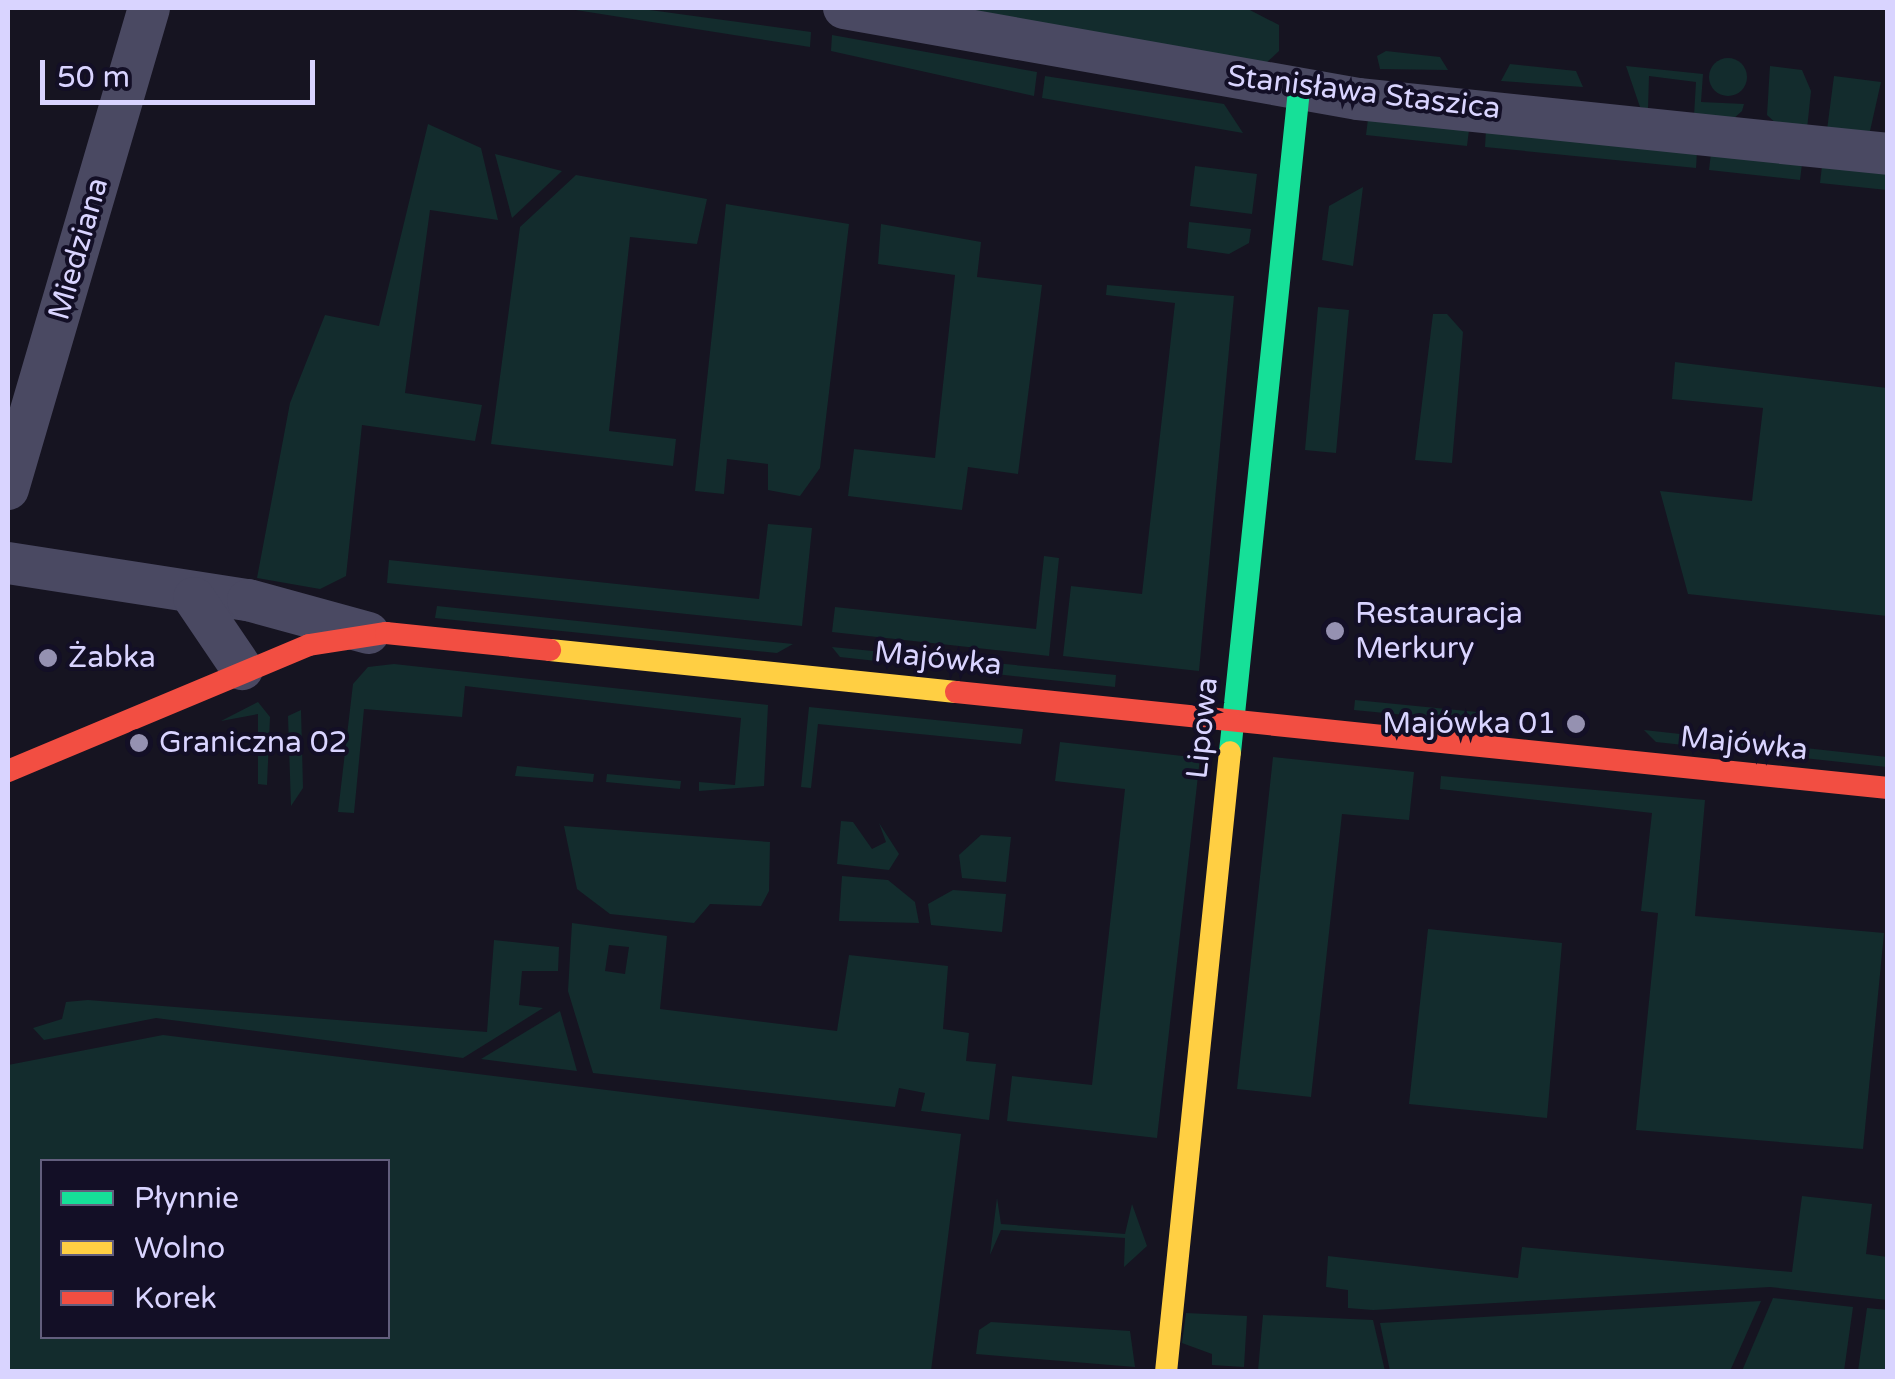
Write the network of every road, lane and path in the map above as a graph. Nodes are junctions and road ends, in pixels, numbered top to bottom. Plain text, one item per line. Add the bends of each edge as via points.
1 (149, 8) edge
2 (844, 8) edge
3 (1299, 90) junction
4 (1888, 154) edge
5 (8, 489) edge
6 (8, 563) edge
7 (194, 598) junction
8 (369, 633) junction
9 (242, 669) junction
10 (1234, 721) junction
11 (8, 770) edge
12 (1888, 788) edge
13 (1166, 1372) edge

1 - 5 street, Miedziana
2 - 3 street, Stanisława Staszica
3 - 4 street, Stanisława Staszica
3 - 10 street, Lipowa
6 - 7 street
7 - 8 street via 319,614
7 - 9 street
8 - 9 street, Majówka
8 - 10 street, Majówka
9 - 11 street, Majówka
10 - 12 street, Majówka
10 - 13 street, Lipowa

